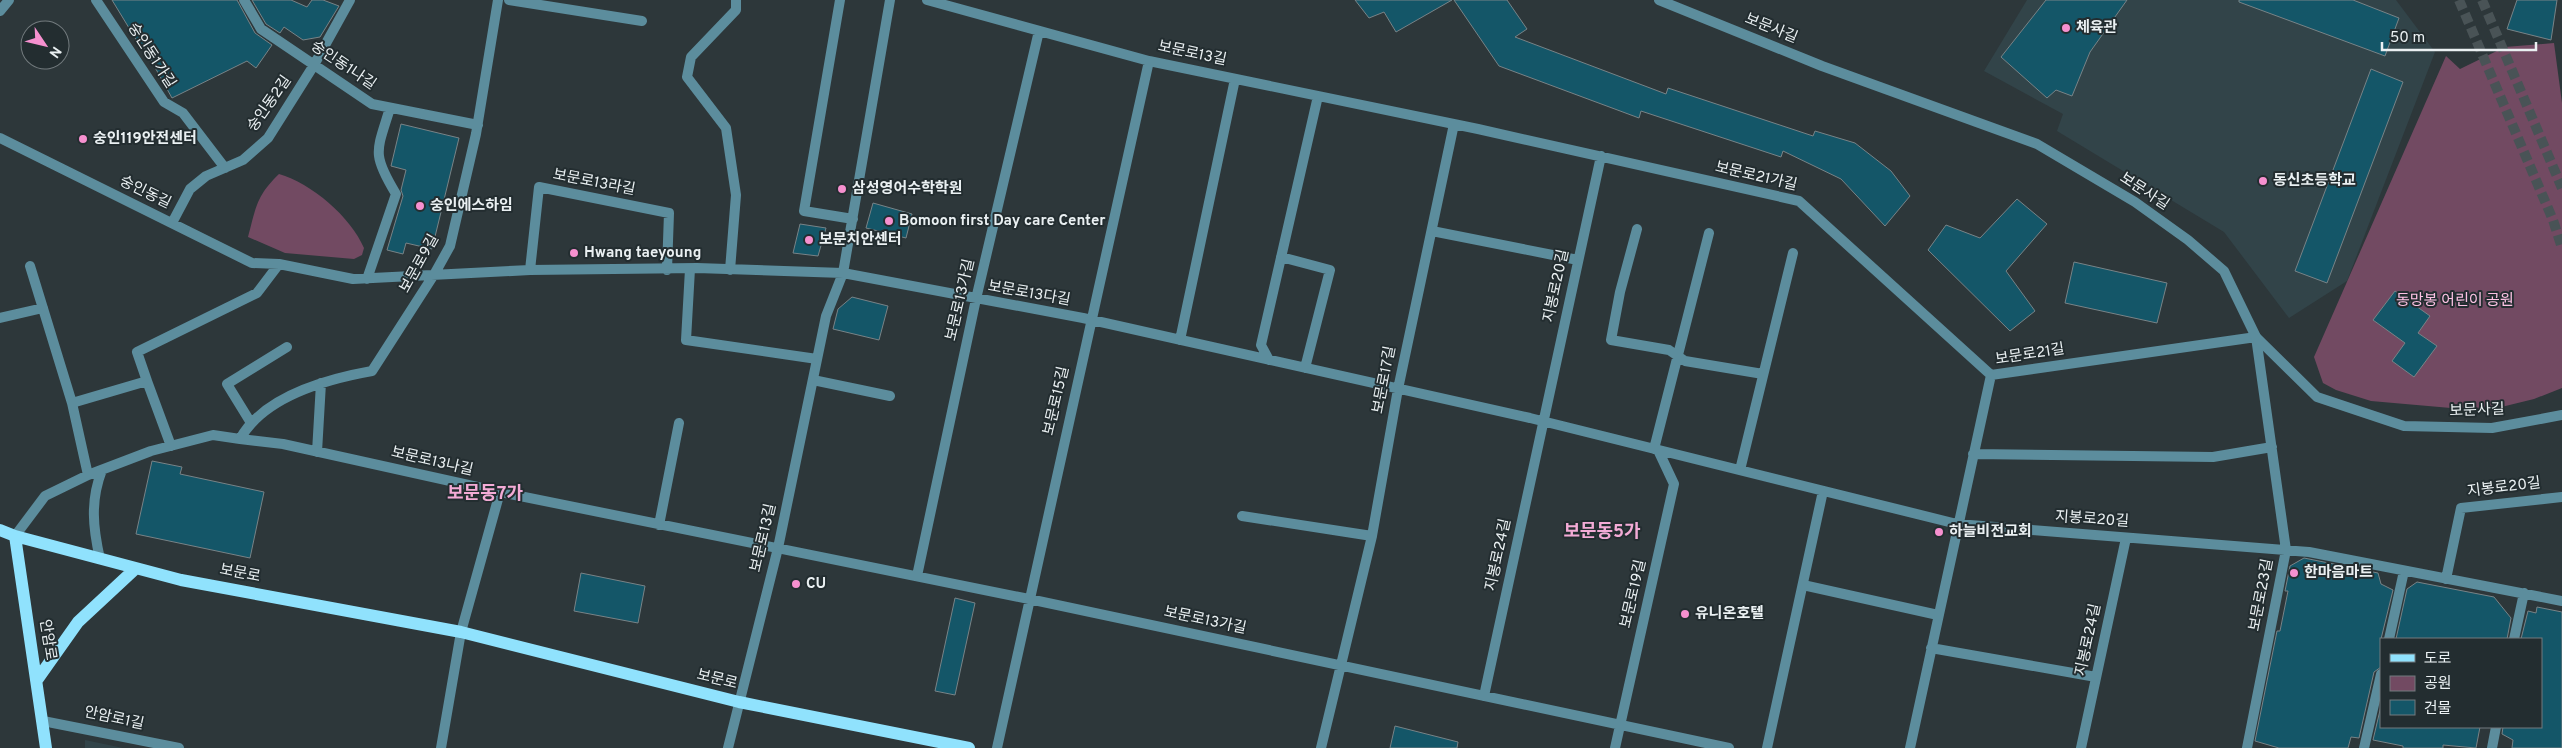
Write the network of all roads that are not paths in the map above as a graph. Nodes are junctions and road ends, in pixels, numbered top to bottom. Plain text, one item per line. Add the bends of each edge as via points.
1 (9, 0) edge
2 (96, 0) edge
3 (244, 0) edge
4 (350, 0) edge
5 (498, 0) edge
6 (509, 0) edge
7 (736, 0) edge
8 (840, 0) edge
9 (890, 0) edge
10 (927, 0) edge
11 (1659, 0) edge
12 (943, 2) edge
13 (0, 11) edge
14 (642, 21) dead end
15 (1038, 32) junction
16 (1149, 61) junction
17 (314, 65) junction
18 (1234, 79) junction
19 (1318, 96) junction
20 (390, 108) junction
21 (1454, 124) junction
22 (478, 125) junction
23 (0, 138) edge
24 (1600, 156) junction
25 (225, 168) junction
26 (853, 219) junction
27 (172, 223) junction
28 (1637, 229) dead end
29 (1432, 231) junction
30 (1709, 233) dead end
31 (1793, 253) dead end
32 (1281, 257) junction
33 (1578, 260) junction
34 (279, 264) junction
35 (30, 266) dead end
36 (690, 268) junction
37 (530, 270) junction
38 (668, 270) junction
39 (730, 270) junction
40 (843, 273) junction
41 (435, 274) junction
42 (367, 278) junction
43 (976, 299) junction
44 (42, 308) junction
45 (0, 318) edge
46 (1091, 320) junction
47 (2256, 337) junction
48 (1180, 340) junction
49 (287, 347) dead end
50 (1679, 357) junction
51 (817, 360) junction
52 (1269, 360) junction
53 (1305, 368) junction
54 (1763, 374) junction
55 (1991, 376) junction
56 (813, 380) junction
57 (146, 382) junction
58 (321, 383) junction
59 (1398, 389) junction
60 (890, 396) dead end
61 (72, 403) junction
62 (2562, 415) edge
63 (1543, 421) junction
64 (251, 423) junction
65 (679, 423) dead end
66 (240, 439) junction
67 (171, 446) junction
68 (2272, 447) junction
69 (1656, 450) junction
70 (317, 452) junction
71 (1973, 454) junction
72 (102, 470) junction
73 (1740, 470) junction
74 (88, 476) junction
75 (1823, 491) junction
76 (500, 492) junction
77 (2562, 497) edge
78 (1242, 516) dead end
79 (0, 524) edge
80 (1958, 524) junction
81 (659, 525) junction
82 (0, 530) edge
83 (15, 536) junction
84 (1372, 536) junction
85 (2126, 538) junction
86 (778, 548) junction
87 (2286, 550) junction
88 (100, 559) junction
89 (135, 568) junction
90 (2404, 571) junction
91 (916, 576) junction
92 (2446, 579) junction
93 (1804, 585) junction
94 (2524, 593) junction
95 (1029, 599) junction
96 (2562, 601) edge
97 (1938, 616) junction
98 (460, 632) junction
99 (2388, 638) edge
100 (2514, 638) edge
101 (1931, 648) junction
102 (1341, 665) junction
103 (2096, 677) junction
104 (2380, 678) edge
105 (37, 680) junction
106 (1484, 696) junction
107 (739, 702) junction
108 (43, 720) junction
109 (1619, 724) junction
110 (2496, 728) edge
111 (46, 748) edge
112 (179, 748) edge
113 (441, 748) edge
114 (728, 748) edge
115 (969, 748) edge
116 (997, 748) edge
117 (1321, 748) edge
118 (1615, 748) edge
119 (1729, 748) edge
120 (1766, 748) edge
121 (1910, 748) edge
122 (2081, 748) edge
123 (2247, 748) edge
124 (2364, 748) edge
125 (2492, 748) edge

1 - 13 street
2 - 25 street, 숭인동1가길 via 164,102 183,113
3 - 17 street, 숭인동1나길 via 261,29
4 - 17 street, 숭인동2길
5 - 22 street, 보문로9길
6 - 14 street
7 - 39 street via 736,10 691,57 687,77 726,128 736,195
8 - 26 street via 804,211
9 - 26 street, 보문로13길
10 - 12 street, 보문로13길
11 - 47 street, 보문사길 via 1822,66 2037,144 2136,202 2224,271
12 - 15 street, 보문로13길
15 - 16 street, 보문로13길
15 - 43 street, 보문로13가길
16 - 18 street, 보문로13길
16 - 46 street, 보문로15길
17 - 20 street, 숭인동1나길 via 372,104
17 - 25 street, 숭인동2길 via 268,138 243,160
18 - 19 street, 보문로13길
18 - 48 street
19 - 21 street, 보문로13길
19 - 32 street
20 - 22 street, 숭인동1나길
20 - 42 street via 377,151 381,169 396,194
21 - 24 street, 보문로21가길
21 - 29 street, 보문로17길
22 - 41 street, 보문로9길 via 450,246
23 - 27 street, 숭인동길
24 - 33 street, 지봉로20길
24 - 55 street, 보문로21가길 via 1800,201
25 - 27 street, 숭인동2길 via 206,176 190,189
26 - 40 street, 보문로13길
27 - 34 street, 숭인동길 via 252,263
28 - 50 street via 1611,340 1669,350
29 - 33 street
29 - 59 street, 보문로17길
30 - 50 street
31 - 54 street
32 - 52 street via 1261,345
32 - 53 street via 1330,270
33 - 63 street, 지봉로20길
34 - 42 street, 숭인동길 via 353,279
34 - 57 street via 257,293 137,352
35 - 44 street
36 - 38 street
36 - 39 street
36 - 51 street via 686,340
37 - 38 street
37 - 38 street, 보문로13라길 via 539,187 669,213
37 - 41 street
39 - 40 street
40 - 43 street, 보문로13다길
40 - 51 street, 보문로13길 via 826,316
41 - 42 street, 숭인동길
41 - 58 street, 보문로9길 via 372,371
43 - 46 street, 보문로13다길
43 - 91 street, 보문로13가길
44 - 45 street
44 - 61 street
46 - 48 street, 보문로13다길
46 - 95 street, 보문로15길
47 - 55 street, 보문로21길
47 - 62 street, 보문사길 via 2317,397 2404,426 2492,428
47 - 68 street, 보문로23길
48 - 52 street, 보문로13다길
49 - 64 street via 227,384
50 - 54 street via 1685,361
50 - 69 street
51 - 56 street, 보문로13길
52 - 53 street, 보문로13다길
53 - 59 street, 보문로13다길
54 - 73 street
55 - 71 street, 보문로21길
56 - 60 street
56 - 86 street, 보문로13길
57 - 61 street
57 - 67 street
58 - 64 street, 보문로9길 via 297,393
58 - 70 street
59 - 63 street, 지봉로20길
59 - 84 street, 보문로17길
61 - 74 street
63 - 69 street, 지봉로20길
63 - 106 street, 지봉로24길
64 - 66 street, 보문로9길
65 - 81 street
66 - 67 street, 보문로13나길 via 213,435
66 - 70 street, 보문로13나길
67 - 72 street, 보문로13나길
68 - 71 street via 2213,457
68 - 87 street, 보문로23길
69 - 73 street, 지봉로20길
69 - 109 street, 보문로19길 via 1674,484
70 - 76 street, 보문로13나길
71 - 80 street, 보문로21길
72 - 74 street, 보문로13나길
72 - 88 street via 95,487 93,511
73 - 75 street, 지봉로20길
74 - 83 street, 보문로13나길 via 45,496
75 - 80 street, 지봉로20길
75 - 93 street
76 - 81 street, 보문로13나길
76 - 98 street
77 - 92 street, 지봉로20길 via 2461,508
78 - 84 street
79 - 83 main road, 보문로
80 - 85 street, 지봉로20길
80 - 97 street, 보문로21길
81 - 86 street, 보문로13나길
82 - 83 main road, 보문로
83 - 88 main road, 보문로
83 - 105 main road, 안암로
84 - 102 street, 보문로17길
85 - 87 street, 지봉로20길
85 - 103 street, 지봉로24길
86 - 91 street, 보문로13가길
86 - 107 street, 보문로13길
87 - 90 street, 지봉로20길
87 - 123 street, 보문로23길
88 - 89 main road, 보문로
89 - 98 main road, 보문로 via 181,580
89 - 105 main road via 78,622
90 - 92 street, 지봉로20길
90 - 99 street
91 - 95 street, 보문로13가길
92 - 94 street, 지봉로20길
93 - 97 street
93 - 120 street
94 - 96 street, 지봉로20길
94 - 100 street
95 - 102 street, 보문로13가길
95 - 116 street, 보문로15길
97 - 101 street, 보문로21길
98 - 107 main road, 보문로
98 - 113 street
101 - 103 street
101 - 121 street, 보문로21길
102 - 106 street
102 - 117 street, 보문로17길
103 - 122 street, 지봉로24길
104 - 124 street
105 - 108 main road, 안암로
106 - 109 street
107 - 114 street, 보문로13길
107 - 115 main road, 보문로
108 - 111 main road, 안암로
108 - 112 street, 안암로1길
109 - 118 street, 보문로19길
109 - 119 street
110 - 125 street

